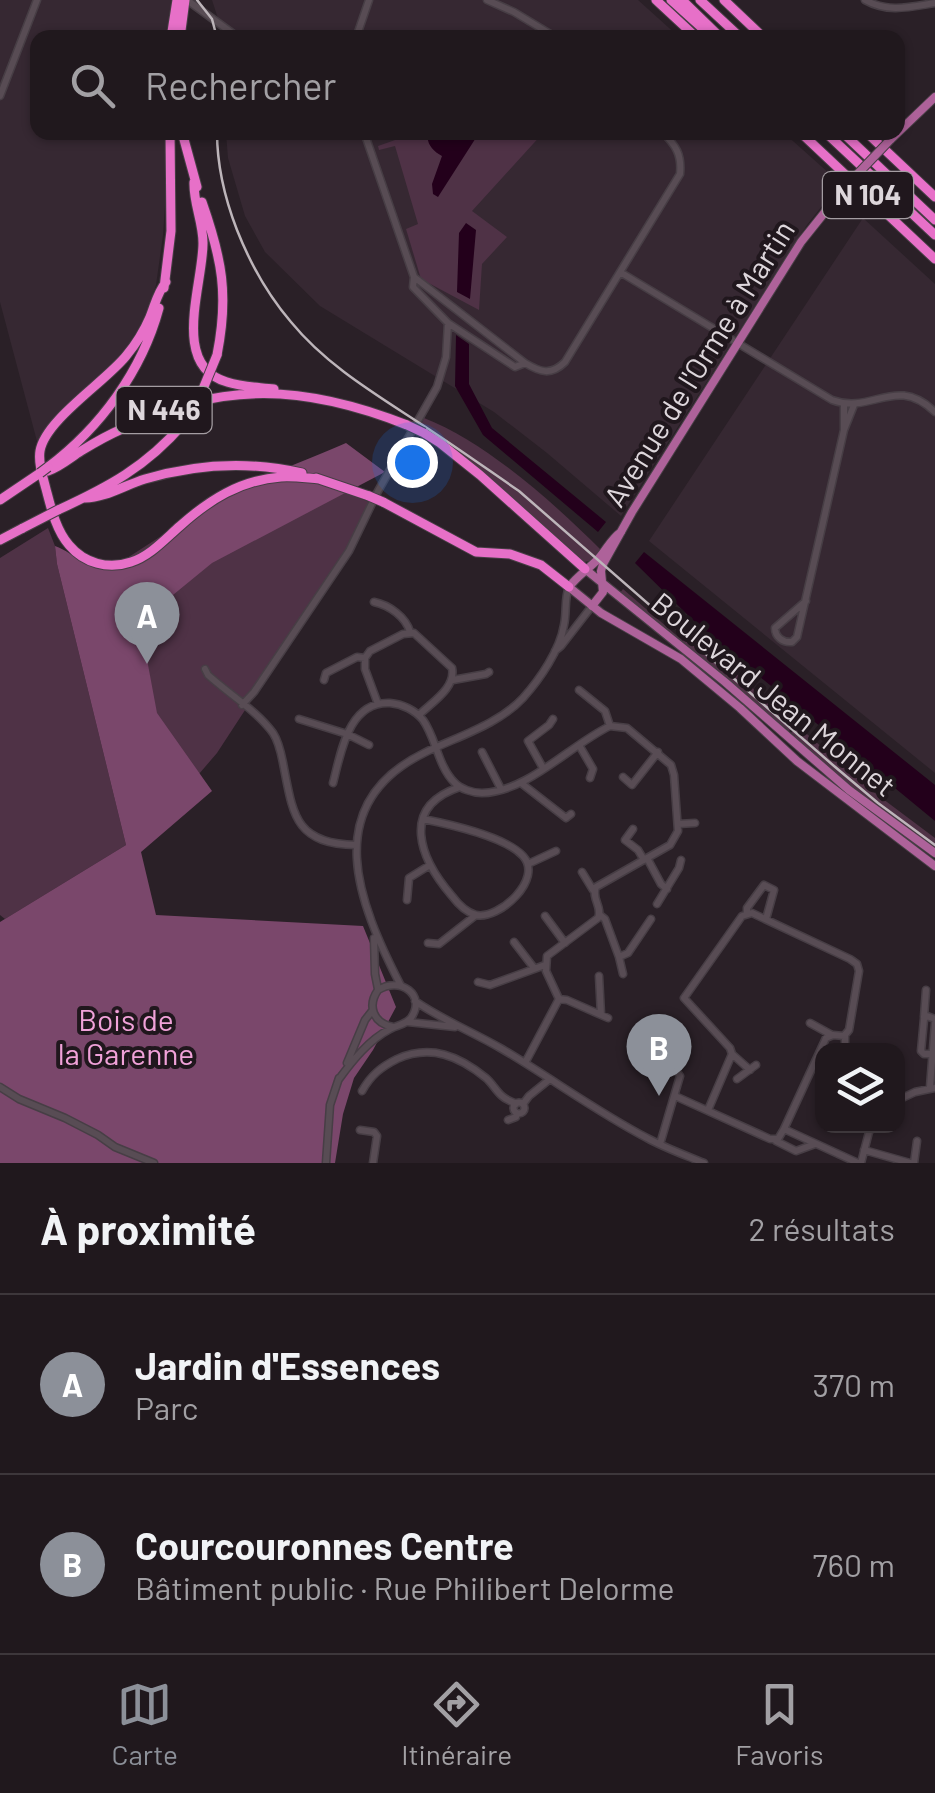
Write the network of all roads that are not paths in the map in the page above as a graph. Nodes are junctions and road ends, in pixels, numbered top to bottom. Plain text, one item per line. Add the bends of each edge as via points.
1 (37, 0) edge
2 (186, 0) edge
3 (369, 0) edge
4 (487, 0) edge
5 (656, 0) edge
6 (671, 0) edge
7 (682, 0) edge
8 (700, 0) edge
9 (724, 0) edge
10 (865, 0) edge
11 (935, 3) edge
12 (178, 8) edge
13 (228, 30) edge
14 (359, 30) edge
15 (545, 30) edge
16 (689, 30) edge
17 (704, 30) edge
18 (713, 30) edge
19 (732, 30) edge
20 (756, 30) edge
21 (0, 96) edge
22 (935, 97) edge
23 (905, 126) edge
24 (170, 140) edge
25 (184, 140) edge
26 (367, 140) edge
27 (670, 140) edge
28 (809, 140) edge
29 (834, 140) edge
30 (850, 140) edge
31 (874, 140) edge
32 (890, 140) edge
33 (194, 182) junction
34 (935, 198) edge
35 (935, 220) edge
36 (935, 235) edge
37 (935, 259) edge
38 (620, 272) junction
39 (414, 277) junction
40 (166, 282) junction
41 (448, 324) junction
42 (738, 344) junction
43 (525, 364) junction
44 (290, 395) junction
45 (844, 404) junction
46 (854, 404) junction
47 (935, 412) edge
48 (844, 430) junction
49 (45, 470) junction
50 (319, 478) junction
51 (85, 498) junction
52 (0, 500) edge
53 (621, 532) junction
54 (0, 540) edge
55 (585, 569) junction
56 (603, 585) junction
57 (569, 587) junction
58 (806, 601) junction
59 (374, 602) dead end
60 (592, 606) junction
61 (410, 632) junction
62 (554, 652) junction
63 (365, 658) junction
64 (204, 668) dead end
65 (489, 672) dead end
66 (324, 680) dead end
67 (453, 680) junction
68 (579, 690) dead end
69 (378, 704) junction
70 (245, 707) junction
71 (419, 715) junction
72 (298, 719) dead end
73 (554, 719) dead end
74 (610, 726) junction
75 (347, 734) junction
76 (370, 744) dead end
77 (579, 745) junction
78 (436, 748) junction
79 (482, 752) dead end
80 (658, 752) junction
81 (543, 768) junction
82 (451, 778) junction
83 (590, 778) dead end
84 (623, 778) dead end
85 (520, 782) junction
86 (333, 784) dead end
87 (460, 787) junction
88 (501, 789) junction
89 (445, 792) junction
90 (571, 814) dead end
91 (423, 819) junction
92 (695, 823) dead end
93 (678, 824) junction
94 (633, 828) dead end
95 (356, 844) junction
96 (556, 851) dead end
97 (935, 853) edge
98 (646, 859) junction
99 (681, 860) dead end
100 (528, 864) junction
101 (430, 865) junction
102 (935, 866) edge
103 (582, 872) dead end
104 (667, 889) junction
105 (594, 891) junction
106 (407, 900) dead end
107 (657, 904) dead end
108 (463, 908) junction
109 (747, 913) junction
110 (477, 915) junction
111 (600, 915) junction
112 (545, 916) dead end
113 (651, 920) dead end
114 (766, 920) junction
115 (462, 925) junction
116 (373, 932) junction
117 (514, 942) dead end
118 (428, 943) dead end
119 (565, 943) junction
120 (620, 957) junction
121 (546, 965) junction
122 (534, 968) junction
123 (623, 974) dead end
124 (599, 976) dead end
125 (478, 982) dead end
126 (400, 984) junction
127 (378, 990) junction
128 (926, 990) dead end
129 (559, 999) junction
130 (414, 1000) junction
131 (372, 1010) junction
132 (924, 1019) junction
133 (935, 1021) edge
134 (407, 1022) junction
135 (810, 1023) dead end
136 (393, 1027) junction
137 (460, 1028) junction
138 (830, 1035) junction
139 (845, 1035) junction
140 (845, 1043) edge
141 (646, 1051) dead end
142 (732, 1054) junction
143 (931, 1054) junction
144 (525, 1063) junction
145 (550, 1078) junction
146 (339, 1079) junction
147 (737, 1080) dead end
148 (0, 1087) edge
149 (933, 1087) edge
150 (362, 1091) dead end
151 (674, 1096) junction
152 (905, 1097) edge
153 (520, 1104) junction
154 (708, 1110) junction
155 (508, 1120) dead end
156 (784, 1129) junction
157 (360, 1130) dead end
158 (870, 1133) edge
159 (775, 1140) junction
160 (917, 1141) dead end
161 (816, 1143) junction
162 (660, 1144) junction
163 (672, 1150) junction
164 (864, 1150) junction
165 (891, 1160) edge
166 (154, 1163) edge
167 (326, 1163) edge
168 (373, 1163) edge
169 (694, 1163) edge
170 (704, 1163) edge
171 (859, 1163) edge
172 (912, 1163) edge

1 - 21 street
2 - 12 highway
2 - 13 street
3 - 14 street
4 - 15 street
5 - 16 highway
6 - 17 highway
7 - 18 highway
8 - 19 highway
9 - 20 highway
10 - 11 street via 893,9
22 - 23 main road, Avenue de l'Orme à Martin, bridge
24 - 40 highway
25 - 33 highway
26 - 39 street
27 - 38 street via 680,174
28 - 37 highway, N 104
29 - 36 highway
30 - 35 highway
31 - 34 highway, N 104
32 - 42 main road, Avenue de l'Orme à Martin, bridge via 801,242
33 - 44 highway via 204,246 196,356 216,378
33 - 51 highway, bridge via 222,273 217,355 182,424 147,461
38 - 42 street
38 - 43 street via 561,367 541,372
39 - 41 street via 414,287
39 - 43 street
40 - 49 highway via 132,373 89,430
40 - 50 highway via 128,354 43,441 41,466 63,538 91,562 130,563 232,489 276,477
41 - 43 street via 515,368
41 - 70 street via 437,387 349,551
42 - 45 street
42 - 53 main road, Avenue de l'Orme à Martin
44 - 49 highway, N 446 via 238,394 178,405
44 - 55 highway, N 446, bridge via 363,408 440,443
45 - 46 street
45 - 48 street
46 - 47 street via 904,395
46 - 48 street
48 - 58 street
49 - 52 highway
50 - 51 highway, N 446 via 220,466 173,472
50 - 57 highway, N 446, bridge via 383,502 476,552 530,560
51 - 54 highway, bridge
53 - 55 main road, Avenue de l'Orme à Martin
53 - 56 main road, Avenue de l'Orme à Martin via 602,566
55 - 56 main road, Boulevard Jean Monnet
55 - 57 main road, Avenue de l'Orme à Martin
56 - 60 main road, Avenue de l'Orme à Martin
56 - 97 main road, Boulevard Jean Monnet
57 - 60 main road
57 - 62 street
58 - 58 street via 798,637 784,642 774,628
59 - 61 street via 386,604
60 - 62 street
60 - 102 main road via 681,659 797,761
61 - 63 street
61 - 67 street via 452,668
62 - 78 street via 512,708
63 - 66 street via 357,656
63 - 69 street
64 - 70 street
65 - 67 street
67 - 71 street
68 - 74 street via 605,711
69 - 71 street
69 - 75 street via 358,716
70 - 95 street via 279,745 298,822 322,840
71 - 78 street
72 - 75 street
73 - 81 street via 528,741
74 - 77 street
74 - 80 street via 627,728
75 - 76 street
75 - 86 street
77 - 81 street
77 - 83 street via 593,769
78 - 82 street
78 - 95 street via 382,784
79 - 88 street
80 - 84 street via 632,785
80 - 93 street via 673,770
81 - 85 street
82 - 87 street
82 - 89 street
85 - 88 street
85 - 90 street via 566,818
87 - 88 street via 479,793
87 - 89 street
89 - 91 street
91 - 100 street via 496,840
91 - 101 street via 420,838
92 - 93 street
93 - 98 street via 670,846
94 - 98 street via 625,840
95 - 116 street
96 - 100 street
98 - 104 street
98 - 105 street
99 - 104 street
100 - 110 street via 523,888 498,910
101 - 106 street via 409,878
101 - 108 street
103 - 105 street
104 - 107 street
105 - 111 street
108 - 110 street
108 - 115 street
109 - 114 street
109 - 114 street via 764,886 774,890
109 - 142 street via 684,998
110 - 115 street
111 - 119 street
111 - 120 street
112 - 119 street
113 - 120 street
114 - 139 street via 857,964
115 - 118 street via 439,944
116 - 126 street
116 - 127 street
117 - 122 street
119 - 121 street
120 - 123 street
121 - 122 street
121 - 129 street
122 - 125 street via 490,985
124 - 129 street via 605,1017
126 - 127 street
126 - 130 street
127 - 131 street
128 - 132 street
129 - 144 street
130 - 134 street
130 - 137 street
131 - 136 street
131 - 146 street
132 - 133 street
132 - 143 street via 921,1051
133 - 143 street
134 - 136 street
134 - 137 street
135 - 138 street
136 - 146 street
137 - 144 street
138 - 139 street
138 - 156 street
139 - 140 street
141 - 151 street via 678,1070
142 - 147 street via 753,1067
142 - 154 street
143 - 149 street
144 - 145 street
145 - 153 street
145 - 162 street
146 - 167 street
148 - 166 street
149 - 152 street
150 - 153 street via 388,1064 434,1052 469,1066 500,1096
151 - 154 street
151 - 162 street
153 - 155 street
154 - 159 street
156 - 159 street
156 - 161 street
157 - 168 street via 377,1136
158 - 164 street
159 - 161 street via 796,1150
160 - 172 street
161 - 171 street
162 - 163 street
163 - 169 street
163 - 170 street
164 - 165 street
164 - 171 street
165 - 172 street

